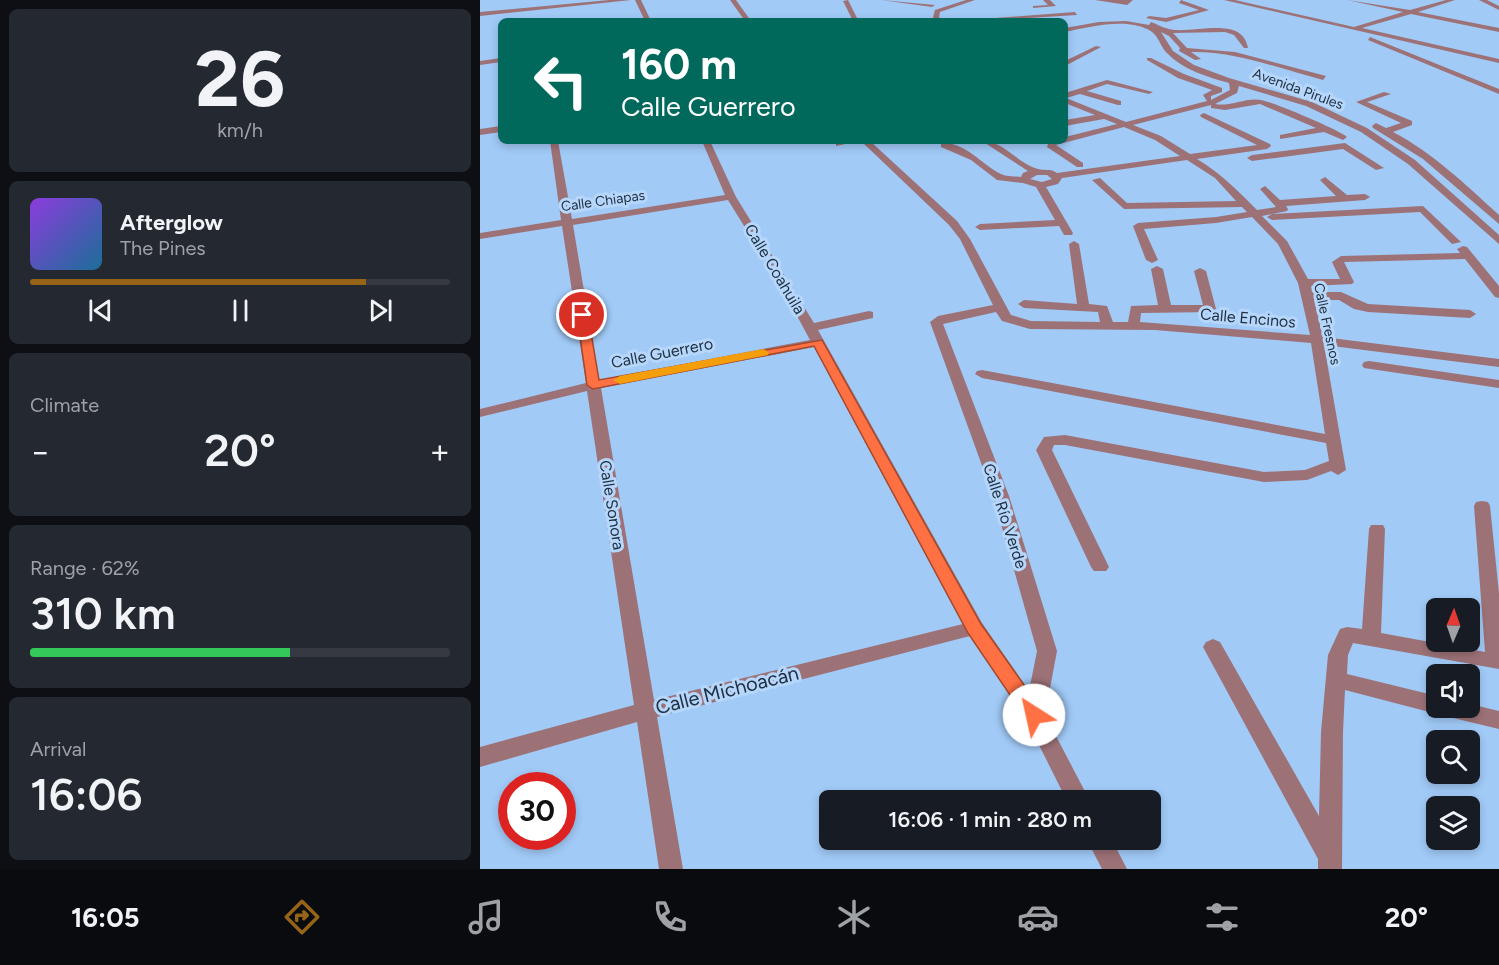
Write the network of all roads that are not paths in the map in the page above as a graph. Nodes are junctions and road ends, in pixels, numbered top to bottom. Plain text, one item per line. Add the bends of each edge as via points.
1 (535, 0) edge
2 (628, 0) edge
3 (638, 0) edge
4 (733, 0) edge
5 (742, 0) edge
6 (884, 0) edge
7 (949, 0) edge
8 (972, 0) edge
9 (1049, 0) edge
10 (1098, 0) edge
11 (1227, 0) edge
12 (1350, 0) edge
13 (1452, 0) edge
14 (1477, 0) edge
15 (846, 1) edge
16 (1129, 1) edge
17 (1484, 1) edge
18 (1181, 2) dead end
19 (932, 5) junction
20 (1031, 8) dead end
21 (1499, 8) edge
22 (537, 12) junction
23 (1408, 12) junction
24 (480, 14) edge
25 (1075, 14) dead end
26 (647, 18) edge
27 (747, 18) edge
28 (751, 18) edge
29 (854, 18) edge
30 (922, 18) edge
31 (937, 18) edge
32 (1022, 18) edge
33 (1118, 22) junction
34 (1133, 22) junction
35 (1175, 22) dead end
36 (1068, 25) edge
37 (1068, 29) edge
38 (1197, 29) junction
39 (1353, 29) junction
40 (1499, 30) edge
41 (1170, 31) junction
42 (1157, 32) junction
43 (1098, 47) dead end
44 (1246, 48) dead end
45 (1183, 50) junction
46 (1169, 51) junction
47 (1149, 59) dead end
48 (498, 60) edge
49 (1499, 61) edge
50 (1068, 62) edge
51 (480, 63) edge
52 (1323, 78) dead end
53 (1231, 80) junction
54 (1079, 91) junction
55 (1149, 92) dead end
56 (1499, 92) edge
57 (1387, 94) dead end
58 (1068, 96) edge
59 (1068, 99) edge
60 (1214, 102) junction
61 (1118, 103) dead end
62 (1310, 105) junction
63 (1204, 115) dead end
64 (1108, 116) junction
65 (1068, 123) edge
66 (1127, 123) junction
67 (498, 129) edge
68 (1328, 129) junction
69 (1386, 131) junction
70 (480, 132) edge
71 (1283, 136) dead end
72 (1343, 137) dead end
73 (1068, 139) edge
74 (555, 144) edge
75 (707, 144) edge
76 (868, 144) edge
77 (991, 144) edge
78 (1052, 144) edge
79 (944, 145) dead end
80 (1191, 159) junction
81 (1080, 165) dead end
82 (1201, 165) junction
83 (1379, 168) dead end
84 (1036, 172) junction
85 (1057, 176) junction
86 (1025, 180) junction
87 (1097, 180) dead end
88 (1325, 180) dead end
89 (1040, 185) junction
90 (1265, 189) dead end
91 (732, 197) junction
92 (1365, 197) dead end
93 (1346, 198) junction
94 (1280, 203) junction
95 (1248, 204) junction
96 (1495, 212) edge
97 (1258, 216) junction
98 (1499, 220) edge
99 (568, 221) junction
100 (980, 227) dead end
101 (1069, 233) junction
102 (480, 236) edge
103 (1499, 241) edge
104 (1463, 249) junction
105 (1200, 271) dead end
106 (1304, 282) junction
107 (1499, 294) edge
108 (1306, 296) junction
109 (1024, 304) dead end
110 (1083, 306) junction
111 (1001, 308) junction
112 (1165, 308) junction
113 (1470, 314) dead end
114 (869, 315) dead end
115 (1107, 325) junction
116 (1134, 325) junction
117 (814, 335) junction
118 (1317, 340) junction
119 (1499, 363) edge
120 (1369, 365) dead end
121 (982, 374) dead end
122 (1499, 384) edge
123 (593, 385) junction
124 (480, 413) edge
125 (1333, 440) junction
126 (1482, 506) dead end
127 (1377, 529) dead end
128 (1100, 567) dead end
129 (975, 628) junction
130 (1371, 638) junction
131 (1213, 646) dead end
132 (1337, 680) junction
133 (1426, 702) edge
134 (645, 711) junction
135 (1034, 715) junction
136 (1480, 715) edge
137 (1499, 720) edge
138 (480, 757) edge
139 (1073, 790) edge
140 (1104, 850) edge
141 (1330, 862) edge
142 (671, 869) edge
143 (1114, 869) edge

1 - 22 street
2 - 22 street
3 - 26 street
4 - 27 street
5 - 28 street
6 - 19 street
7 - 19 street
8 - 31 street via 937,11
9 - 20 street via 1053,6
10 - 16 street
11 - 39 street
12 - 23 street
13 - 23 street
14 - 17 street
15 - 29 street
16 - 33 street via 1131,8
17 - 21 street
18 - 34 street via 1206,10 1166,20 1140,16
19 - 30 street via 923,10
22 - 24 street
23 - 39 street
23 - 40 street
25 - 32 street
33 - 34 street
33 - 36 street
33 - 37 street
33 - 42 street
34 - 41 street
35 - 38 street
38 - 41 street
38 - 44 street via 1233,32
39 - 49 street
39 - 56 street via 1354,33
41 - 42 street
41 - 45 street, Avenida Pirules
42 - 46 street, Avenida Pirules
43 - 50 street
45 - 46 street
45 - 52 street via 1256,59
45 - 69 street, Avenida Pirules via 1222,70 1324,103
46 - 53 street, Avenida Pirules via 1192,67
47 - 60 street via 1180,76 1216,88 1218,91 1206,98
48 - 51 street
53 - 60 street via 1234,91
53 - 62 street, Avenida Pirules
54 - 55 street via 1112,82
54 - 58 street
54 - 61 street
57 - 69 street via 1360,102 1410,123
59 - 64 street, Calle Fresnos
60 - 62 street via 1259,97
60 - 66 street
60 - 68 street via 1224,108 1261,102
62 - 103 street, Avenida Pirules via 1379,137 1416,163
63 - 80 street via 1267,146
64 - 65 street
64 - 66 street, Calle Fresnos
66 - 73 street
66 - 80 street, Calle Fresnos
67 - 70 street
68 - 71 street
68 - 72 street
69 - 96 street, Avenida Pirules via 1412,144
74 - 99 street, Calle Sonora
75 - 91 street, Calle Coahuila
76 - 111 street via 953,223 965,238
77 - 84 street
78 - 81 street
79 - 86 street via 974,158 1000,178
80 - 82 street, Calle Fresnos
80 - 85 street
82 - 83 street via 1345,146
82 - 95 street, Calle Fresnos
84 - 85 street
84 - 86 street via 1026,175
85 - 89 street via 1057,181
86 - 89 street
87 - 95 street via 1124,207
88 - 93 street
89 - 101 street
90 - 94 street
91 - 99 street, Calle Chiapas
91 - 117 street, Calle Coahuila
92 - 93 street
93 - 94 street
94 - 97 street via 1283,209
95 - 97 street, Calle Fresnos
96 - 98 street, Avenida Pirules
97 - 104 street via 1414,208 1428,212
97 - 106 street, Calle Fresnos via 1283,243
97 - 112 street via 1138,226 1155,265
99 - 102 street, Calle Chiapas
99 - 123 street, Calle Sonora
100 - 101 street
101 - 110 street
104 - 106 street via 1341,259 1338,262 1348,282
104 - 107 street
105 - 112 street via 1210,309
106 - 108 street, Calle Fresnos
108 - 113 street via 1341,296 1368,308
108 - 118 street, Calle Fresnos
109 - 110 street
110 - 115 street via 1103,309
111 - 115 street, Calle Encinos via 1006,318 1023,324
111 - 135 street, Calle Río Verde via 936,322 1001,496 1047,651
112 - 116 street via 1136,309
114 - 117 street, Calle Guerrero
115 - 116 street, Calle Encinos
116 - 118 street, Calle Encinos
117 - 123 street, Calle Guerrero
117 - 129 street, Calle Coahuila
118 - 119 street, Calle Encinos
118 - 125 street, Calle Fresnos
120 - 122 street
121 - 125 street
123 - 124 street, Calle Guerrero
123 - 134 street, Calle Sonora
125 - 128 street, Calle Fresnos via 1337,467 1307,475 1264,477 1049,440 1044,450
126 - 130 street via 1496,662
127 - 130 street
129 - 134 street, Calle Michoacán
129 - 135 street, Calle Coahuila
130 - 132 street via 1347,634 1338,655
131 - 141 street
132 - 133 street
132 - 141 street
134 - 138 street, Calle Michoacán
134 - 142 street, Calle Sonora
135 - 139 street, Calle Coahuila
136 - 137 street
140 - 143 street

